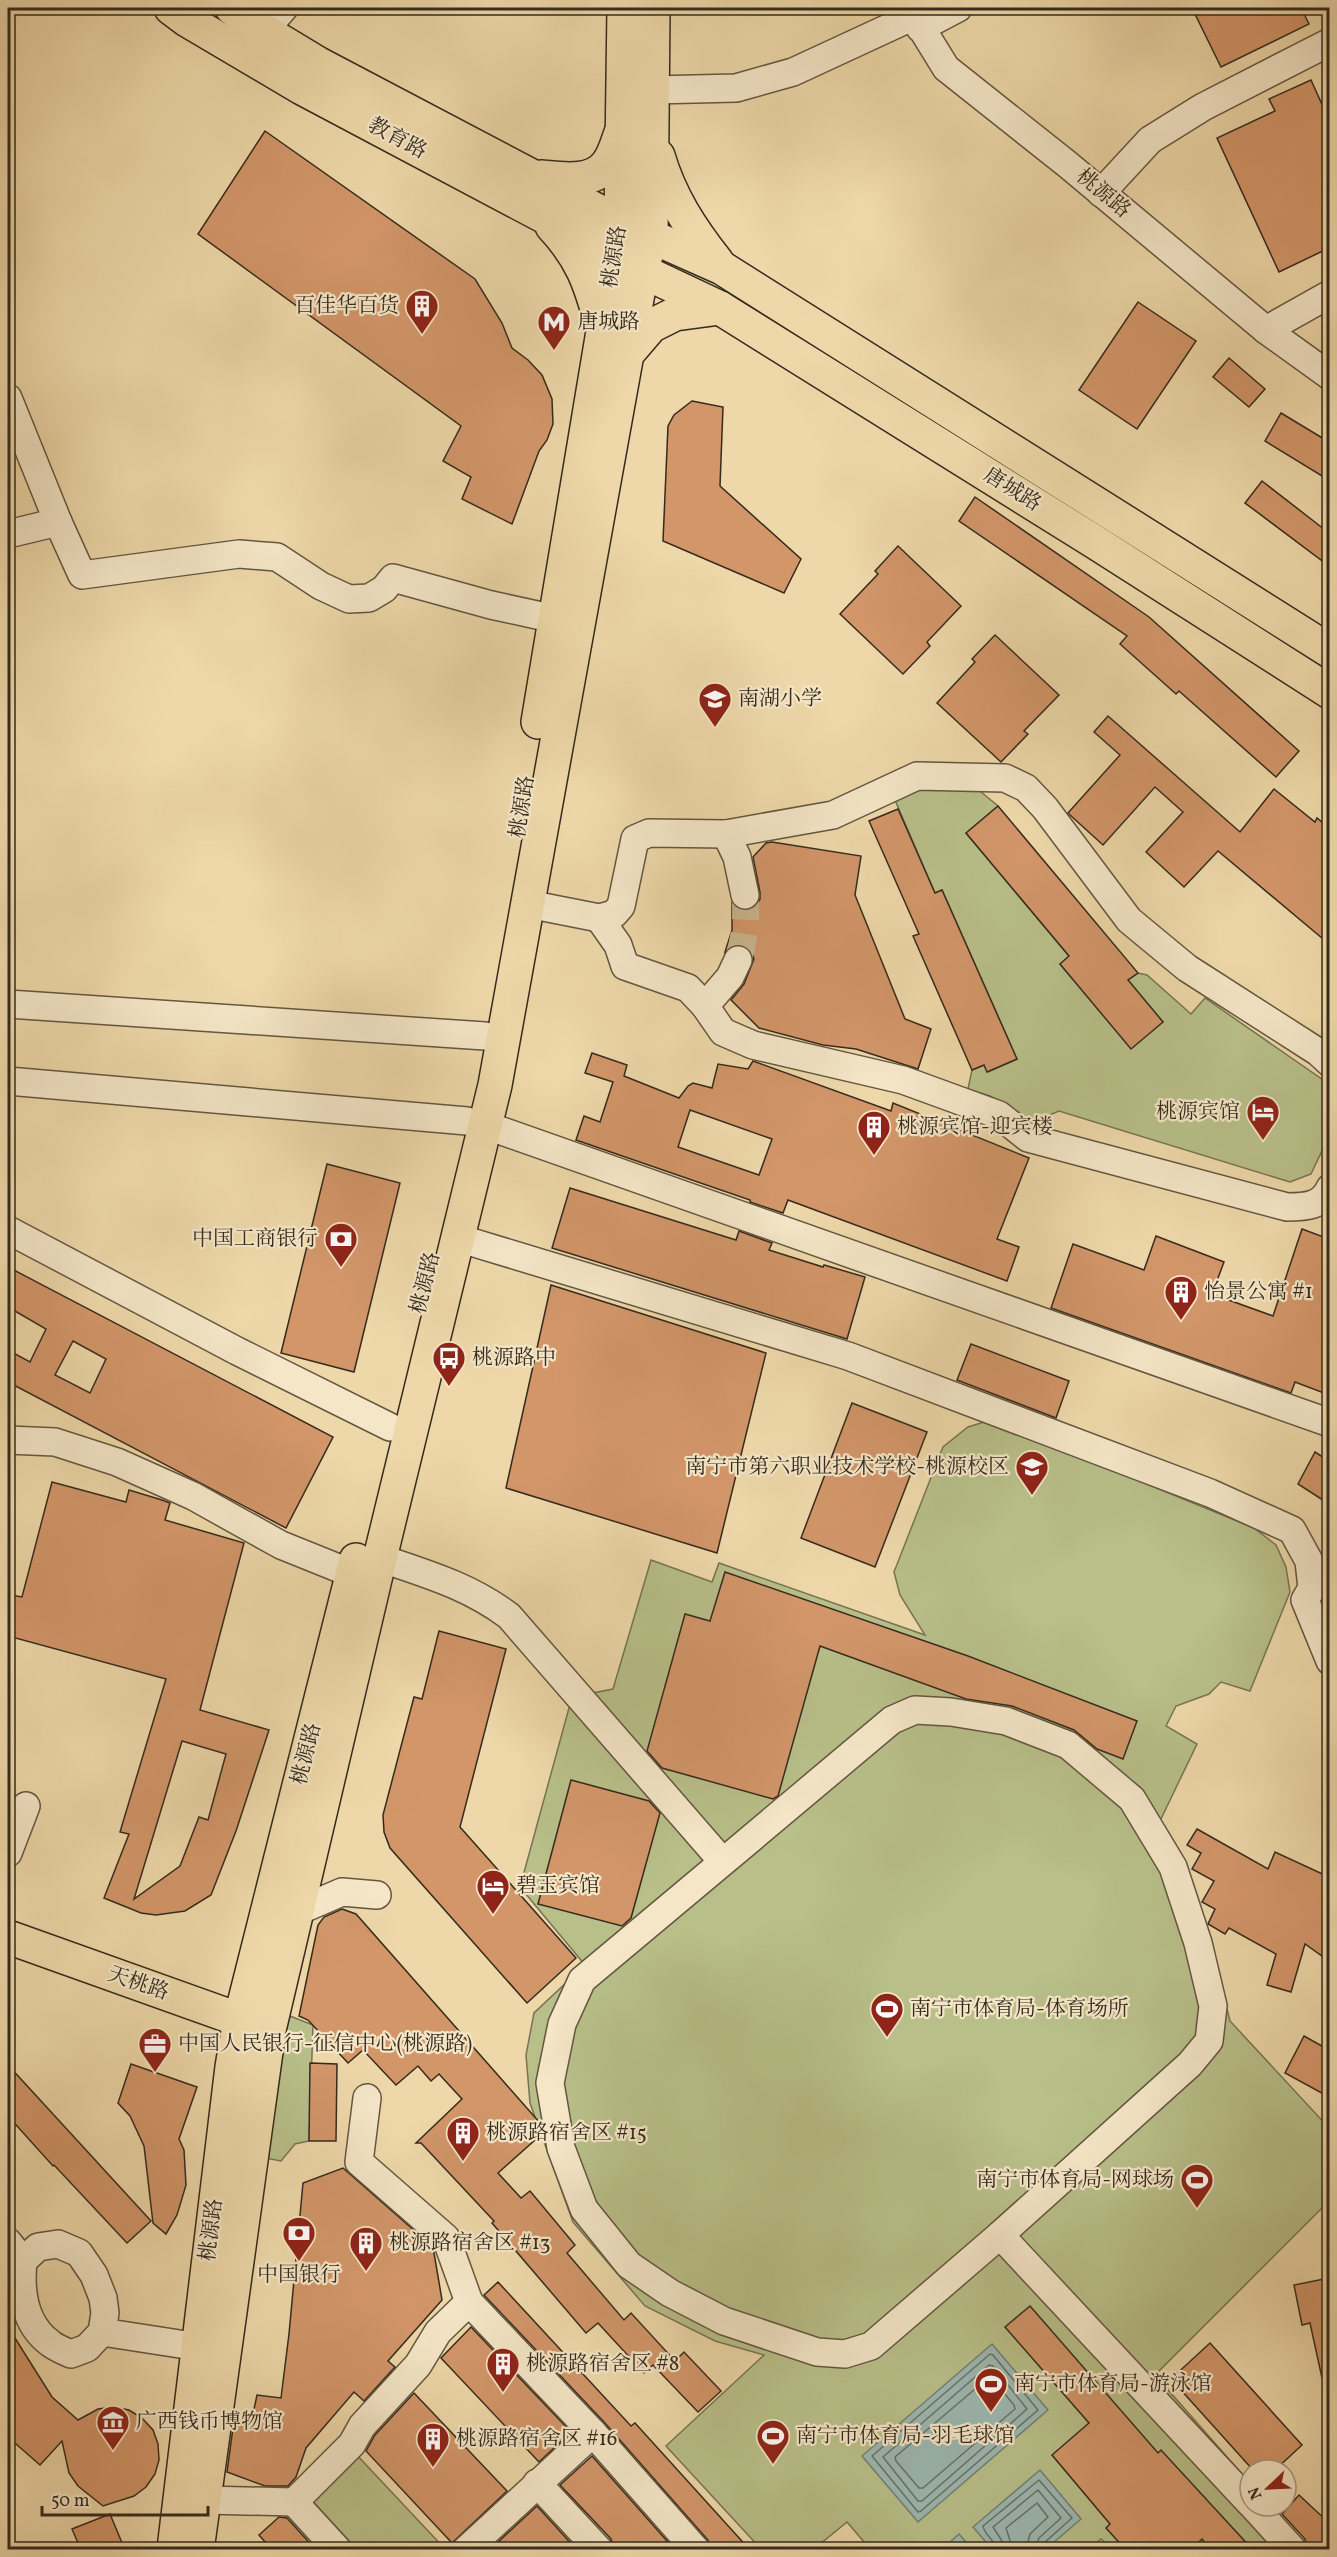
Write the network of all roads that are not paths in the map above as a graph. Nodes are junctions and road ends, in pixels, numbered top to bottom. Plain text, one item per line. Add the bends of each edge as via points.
1 (171, 8) edge
2 (232, 8) edge
3 (624, 8) edge
4 (653, 8) edge
5 (958, 8) edge
6 (274, 19) edge
7 (920, 28) junction
8 (1329, 42) edge
9 (653, 90) junction
10 (637, 134) junction
11 (532, 176) junction
12 (1101, 193) junction
13 (545, 218) junction
14 (621, 223) junction
15 (651, 235) junction
16 (628, 264) junction
17 (722, 268) junction
18 (1329, 294) edge
19 (720, 308) junction
20 (1266, 330) junction
21 (603, 332) junction
22 (627, 354) junction
23 (1329, 376) edge
24 (8, 399) edge
25 (58, 522) junction
26 (8, 534) edge
27 (555, 619) junction
28 (1329, 651) edge
29 (1329, 692) edge
30 (726, 834) junction
31 (745, 895) tunnel mouth
32 (528, 904) junction
33 (599, 918) junction
34 (738, 960) tunnel mouth
35 (8, 1004) edge
36 (705, 1006) junction
37 (485, 1036) junction
38 (1329, 1063) edge
39 (8, 1081) edge
40 (476, 1123) junction
41 (1329, 1188) edge
42 (8, 1230) edge
43 (458, 1238) junction
44 (1329, 1423) edge
45 (390, 1427) junction
46 (8, 1440) edge
47 (366, 1566) junction
48 (1329, 1661) edge
49 (26, 1806) dead end
50 (8, 1852) edge
51 (723, 1862) junction
52 (377, 1895) dead end
53 (298, 1911) junction
54 (8, 1937) edge
55 (255, 2025) junction
56 (367, 2098) dead end
57 (1000, 2235) junction
58 (15, 2252) edge
59 (470, 2301) junction
60 (102, 2332) junction
61 (198, 2347) junction
62 (593, 2433) junction
63 (537, 2483) junction
64 (1238, 2491) edge
65 (204, 2500) junction
66 (294, 2502) junction
67 (1263, 2518) edge
68 (479, 2545) edge
69 (174, 2550) edge
70 (197, 2550) edge
71 (338, 2550) edge
72 (599, 2550) edge
73 (696, 2550) edge
74 (1293, 2550) edge

1 - 13 main road, 教育路 via 302,88
2 - 6 main road, 教育路
3 - 10 main road, 桃源路
4 - 9 main road, 桃源路
5 - 7 street
6 - 11 main road, 教育路 via 317,63
7 - 9 street via 914,16 793,72 736,88
7 - 12 street, 桃源路 via 945,68
8 - 12 street via 1203,107 1150,140
9 - 10 main road, 桃源路
10 - 11 main road via 590,177 567,180
10 - 14 main road, 桃源路
10 - 15 main road, 桃源路
10 - 17 main road via 691,229
11 - 14 main road, 教育路
12 - 20 street, 桃源路
13 - 16 main road, 教育路
13 - 21 main road via 571,246 591,285
14 - 15 main road, 教育路
14 - 16 main road, 桃源路
15 - 16 main road, 桃源路
15 - 17 main road, 唐城路
16 - 19 main road, 唐城路
16 - 21 main road, 桃源路
16 - 22 main road, 桃源路
17 - 28 main road, 唐城路
18 - 20 street
19 - 22 main road via 675,314 651,326
19 - 29 main road, 唐城路
20 - 23 street, 桃源路
21 - 27 main road, 桃源路
22 - 32 main road, 桃源路
24 - 25 street
25 - 26 street
25 - 27 street via 82,575 239,554 277,557 349,599 369,598 393,578
27 - 37 main road, 桃源路
30 - 31 street via 738,857
30 - 33 street via 640,835 635,839 621,906 614,914
30 - 38 street via 833,815 917,776 1005,778 1026,788 1045,808 1129,921 1187,968
32 - 33 street
32 - 40 main road, 桃源路 via 495,1085
33 - 36 street via 618,945 625,966 688,988
34 - 36 street via 730,977
35 - 37 street
36 - 41 street via 723,1032 753,1045 903,1080 999,1115 1028,1138 1287,1207 1309,1207 1326,1197
37 - 40 main road, 桃源路 via 477,1081
39 - 40 street
40 - 43 main road, 桃源路
40 - 44 street
40 - 45 main road, 桃源路
42 - 45 street
43 - 47 main road, 桃源路
43 - 48 street via 848,1356 1210,1493 1292,1530 1309,1561 1312,1588 1305,1600
45 - 47 main road, 桃源路
46 - 47 street via 55,1442 117,1462 192,1496 281,1545
47 - 51 street via 452,1582 486,1598 510,1616
47 - 53 main road, 桃源路
47 - 55 main road, 桃源路
49 - 50 street
51 - 57 street via 582,1980 562,2024 550,2083 561,2148 584,2209 629,2265 670,2293 724,2321 772,2338 817,2352 845,2354 871,2346
51 - 57 street via 892,1720 915,1710 1006,1721 1068,1745 1132,1799 1173,1867 1195,1932 1213,2006 1209,2041 1190,2064
52 - 53 street via 342,1892
53 - 55 main road, 桃源路
54 - 55 main road, 天桃路
55 - 61 main road, 桃源路 via 232,2067
55 - 65 main road, 桃源路
56 - 59 street via 359,2162 446,2238
57 - 64 street
58 - 60 street via 58,2244 79,2253 103,2298
58 - 60 street via 30,2319 49,2343 71,2354 87,2348
59 - 62 street
59 - 66 street via 438,2332 418,2365 362,2426 352,2444
60 - 61 street
61 - 69 main road, 桃源路
62 - 63 street
62 - 73 street
63 - 68 street
63 - 72 street
65 - 66 street
65 - 70 main road, 桃源路
66 - 71 street
67 - 74 street

